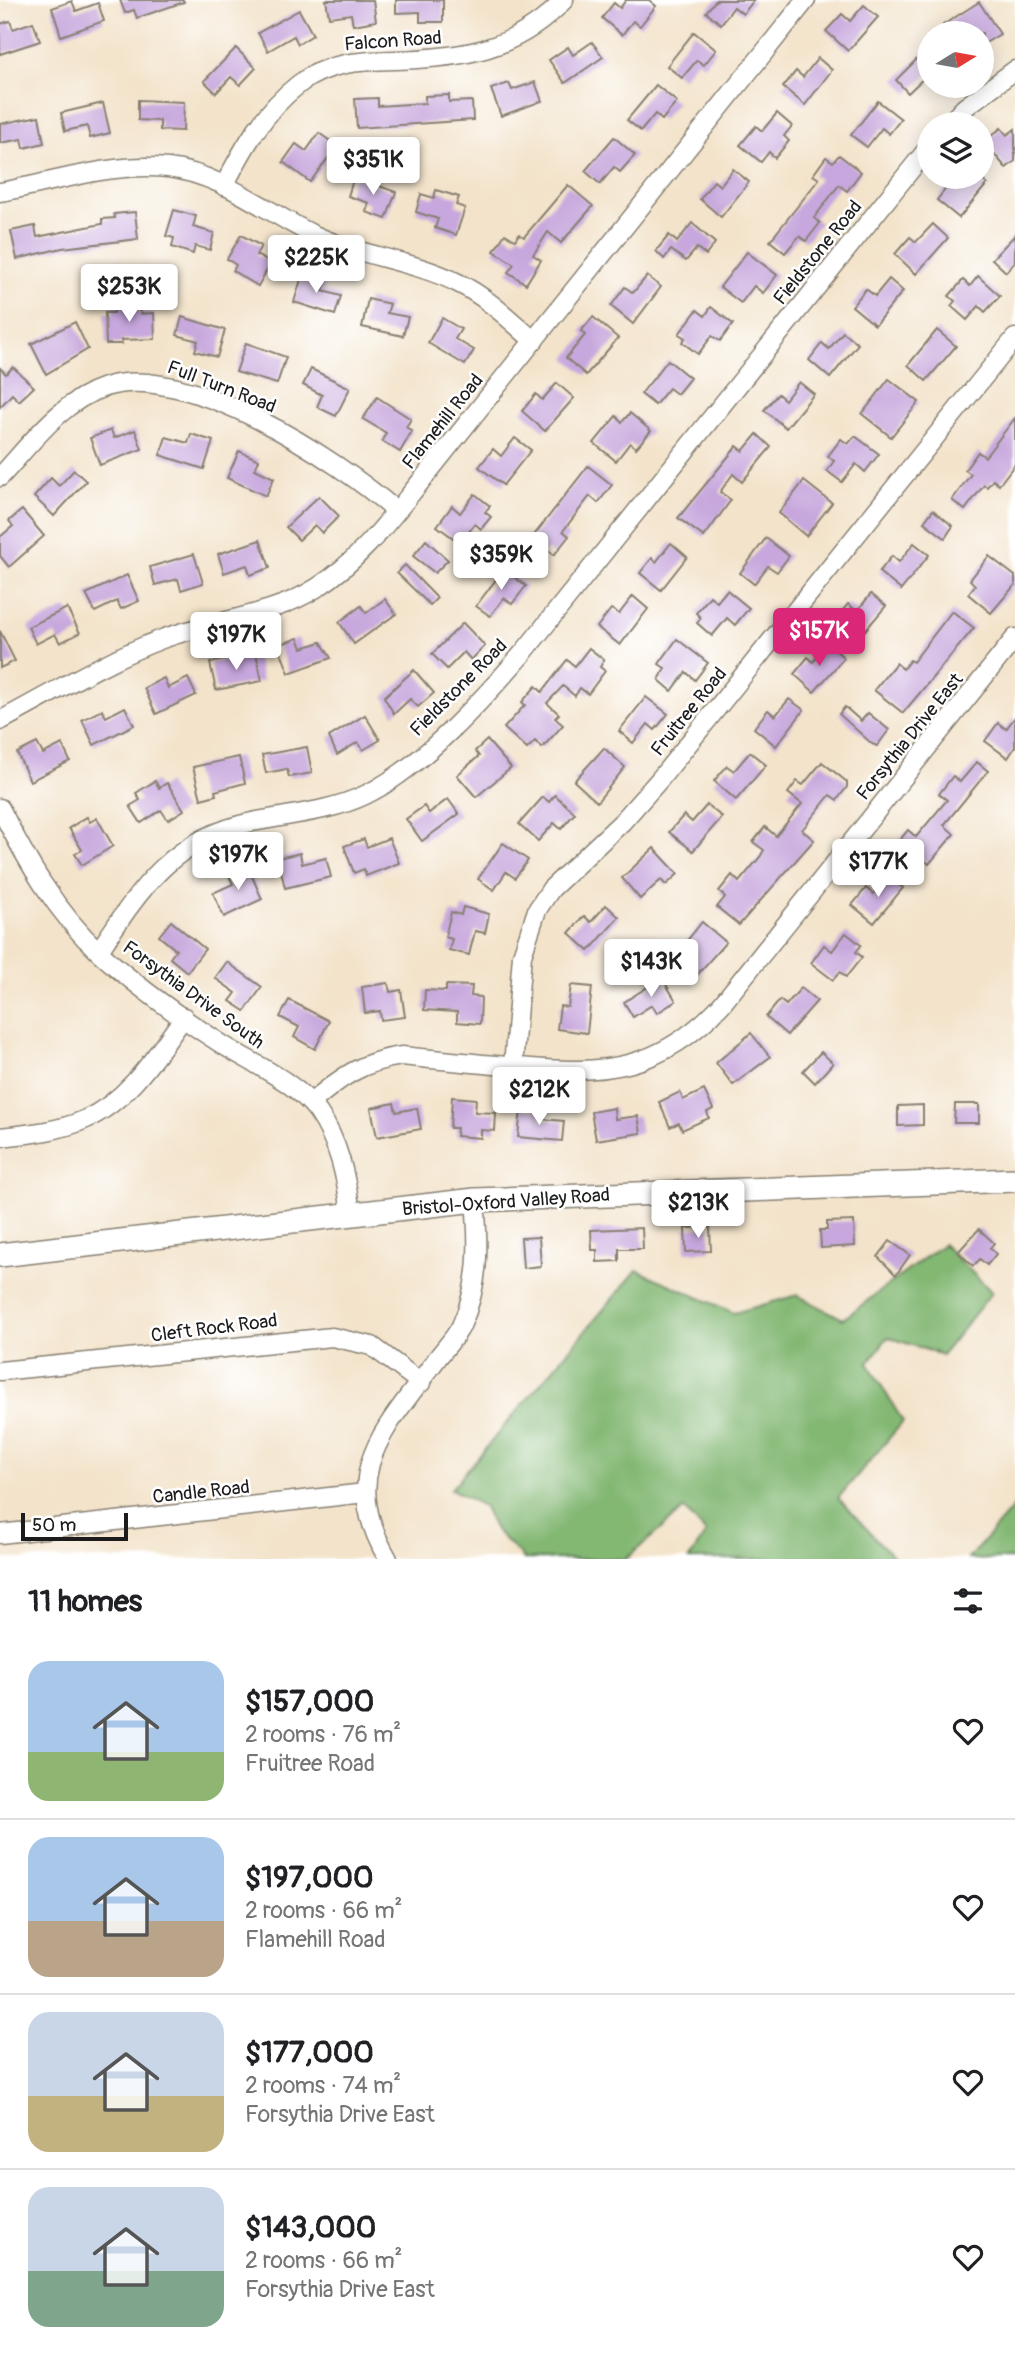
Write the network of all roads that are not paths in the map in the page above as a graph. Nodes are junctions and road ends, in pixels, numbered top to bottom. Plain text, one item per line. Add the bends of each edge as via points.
1 (564, 0) edge
2 (806, 0) edge
3 (1015, 70) edge
4 (960, 112) edge
5 (917, 162) edge
6 (224, 186) junction
7 (0, 192) edge
8 (1015, 338) edge
9 (534, 341) junction
10 (0, 477) edge
11 (396, 511) junction
12 (1015, 638) edge
13 (0, 720) edge
14 (0, 808) edge
15 (8, 843) edge
16 (99, 951) junction
17 (184, 1017) junction
18 (513, 1067) junction
19 (311, 1103) junction
20 (0, 1137) edge
21 (1015, 1180) edge
22 (475, 1200) junction
23 (351, 1213) junction
24 (0, 1255) edge
25 (0, 1371) edge
26 (421, 1382) junction
27 (365, 1493) junction
28 (0, 1534) edge
29 (388, 1559) edge

1 - 6 street, Falcon Road via 521,36 476,53 353,61 311,76 270,110
2 - 9 street, Flamehill Road
3 - 4 street
5 - 16 street, Fieldstone Road via 523,653 464,715 418,757 368,793 317,811 231,827 190,847 151,876
6 - 7 street via 190,172 147,166
6 - 9 street via 346,248 457,282
8 - 18 street, Fruitree Road via 660,779 614,831 551,889 537,910 522,955
9 - 11 street, Flamehill Road
10 - 11 street, Full Turn Road via 85,396 105,387 153,382 214,402 294,437 363,482
11 - 13 street, Flamehill Road via 364,550 316,589 263,611 160,640
12 - 18 street, Forsythia Drive East via 705,1022 659,1055 615,1069 566,1072
14 - 15 street, Forsythia Drive South
15 - 16 street, Forsythia Drive South via 63,914
16 - 17 street, Forsythia Drive South
17 - 19 street, Forsythia Drive South
17 - 20 street via 138,1076 98,1113 71,1125
18 - 19 street, Forsythia Drive East via 402,1056 383,1059 348,1073
19 - 23 street, Forsythia Drive South via 339,1155
21 - 22 main road, Bristol-Oxford Valley Road
22 - 23 main road, Bristol-Oxford Valley Road
22 - 26 street via 479,1262 468,1309 459,1330
23 - 24 main road, Bristol-Oxford Valley Road
25 - 26 street, Cleft Rock Road via 332,1337 372,1346
26 - 27 street via 379,1440
27 - 28 street, Candle Road
27 - 29 street via 370,1524

